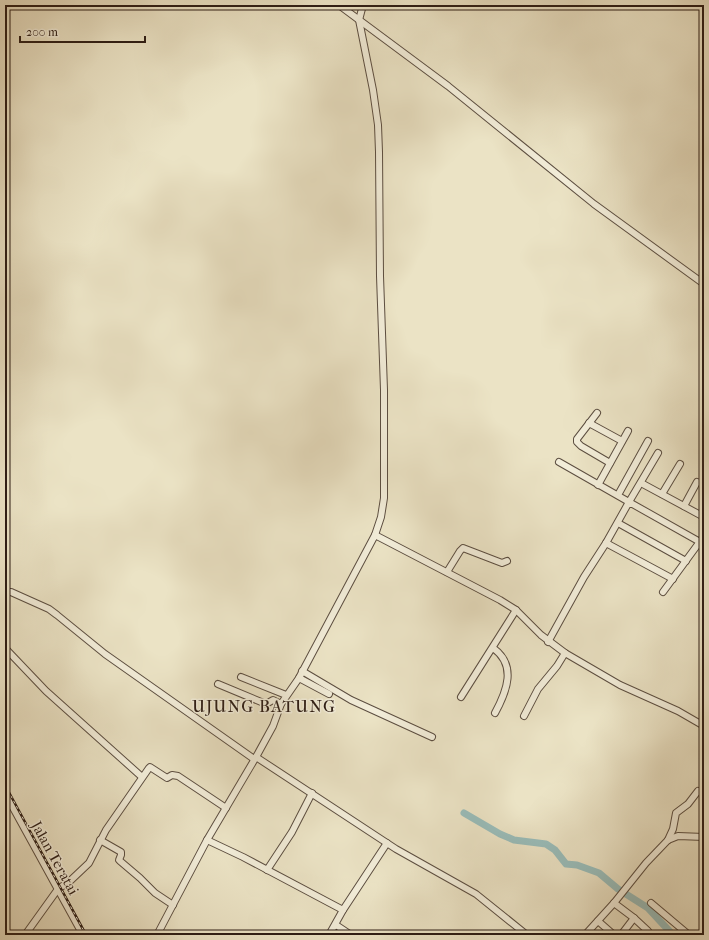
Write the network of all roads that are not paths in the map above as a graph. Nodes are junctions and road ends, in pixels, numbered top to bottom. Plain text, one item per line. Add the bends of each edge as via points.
1 (339, 5) edge
2 (363, 5) edge
3 (359, 20) junction
4 (704, 284) edge
5 (597, 413) dead end
6 (589, 423) junction
7 (628, 431) dead end
8 (648, 441) dead end
9 (622, 442) junction
10 (658, 453) dead end
11 (559, 462) dead end
12 (610, 463) junction
13 (680, 464) dead end
14 (697, 482) dead end
15 (641, 483) junction
16 (598, 485) junction
17 (662, 494) junction
18 (618, 496) junction
19 (629, 502) junction
20 (684, 506) junction
21 (704, 517) edge
22 (618, 524) junction
23 (375, 535) junction
24 (703, 541) edge
25 (606, 542) junction
26 (507, 561) dead end
27 (686, 561) junction
28 (447, 572) junction
29 (673, 579) junction
30 (5, 592) edge
31 (663, 592) dead end
32 (516, 610) junction
33 (548, 642) junction
34 (5, 648) edge
35 (493, 648) junction
36 (565, 653) junction
37 (302, 671) junction
38 (241, 677) dead end
39 (299, 678) junction
40 (218, 684) dead end
41 (329, 694) dead end
42 (286, 695) junction
43 (461, 697) dead end
44 (281, 704) junction
45 (495, 713) dead end
46 (524, 716) dead end
47 (704, 726) edge
48 (432, 737) dead end
49 (255, 758) junction
50 (142, 777) junction
51 (698, 791) dead end
52 (5, 793) edge
53 (312, 793) junction
54 (226, 808) junction
55 (704, 837) edge
56 (100, 840) junction
57 (207, 840) junction
58 (668, 840) junction
59 (387, 844) junction
60 (266, 870) junction
61 (58, 889) junction
62 (614, 903) junction
63 (651, 903) dead end
64 (173, 905) junction
65 (343, 910) junction
66 (634, 918) junction
67 (598, 921) junction
68 (336, 925) junction
69 (649, 934) edge
70 (25, 935) edge
71 (83, 935) edge
72 (157, 935) edge
73 (329, 935) edge
74 (351, 935) edge
75 (527, 935) edge
76 (585, 935) edge
77 (614, 935) edge
78 (622, 935) edge
79 (689, 935) edge

1 - 3 street
2 - 3 street
3 - 4 street via 448,86 594,204
3 - 23 street via 373,90 379,152 384,498
5 - 6 street
6 - 9 street
6 - 12 street via 577,439 578,443
7 - 9 street
8 - 18 street
9 - 12 street
10 - 15 street
11 - 16 street
12 - 16 street
13 - 17 street
14 - 20 street
15 - 17 street
15 - 19 street
16 - 18 street
17 - 20 street
18 - 19 street
19 - 22 street
19 - 24 street
20 - 21 street
22 - 25 street
22 - 27 street
23 - 28 street
23 - 37 street
24 - 27 street
25 - 29 street
25 - 33 street
26 - 28 street via 499,562 463,548
27 - 29 street
28 - 32 street
29 - 31 street
30 - 49 street via 11,592 49,609 105,654
32 - 33 street
32 - 35 street
33 - 36 street
34 - 50 street via 51,695
35 - 43 street
35 - 45 street via 504,660 508,674 504,696
36 - 46 street via 538,690
36 - 47 street via 620,685 678,711
37 - 39 street
37 - 48 street via 352,700
38 - 42 street
39 - 41 street
39 - 42 street
40 - 44 street via 266,704 273,700
42 - 44 street
44 - 49 street
49 - 53 street
49 - 54 street
50 - 54 street via 150,767 167,778 174,774
50 - 56 street
51 - 58 street via 688,804 676,813
52 - 61 street, Jalan Teratai
53 - 59 street
53 - 60 street via 292,832
54 - 57 street
55 - 58 street via 678,836
56 - 61 street via 85,868
56 - 64 street via 121,852 119,860 155,893
57 - 60 street
57 - 64 street
58 - 62 street
59 - 65 street
59 - 75 street via 476,894
60 - 65 street
61 - 70 street
61 - 71 street, Jalan Teratai
62 - 66 street
62 - 67 street
63 - 79 street
64 - 72 street
65 - 68 street
66 - 69 street
66 - 78 street
67 - 76 street
67 - 77 street
68 - 73 street
68 - 74 street

